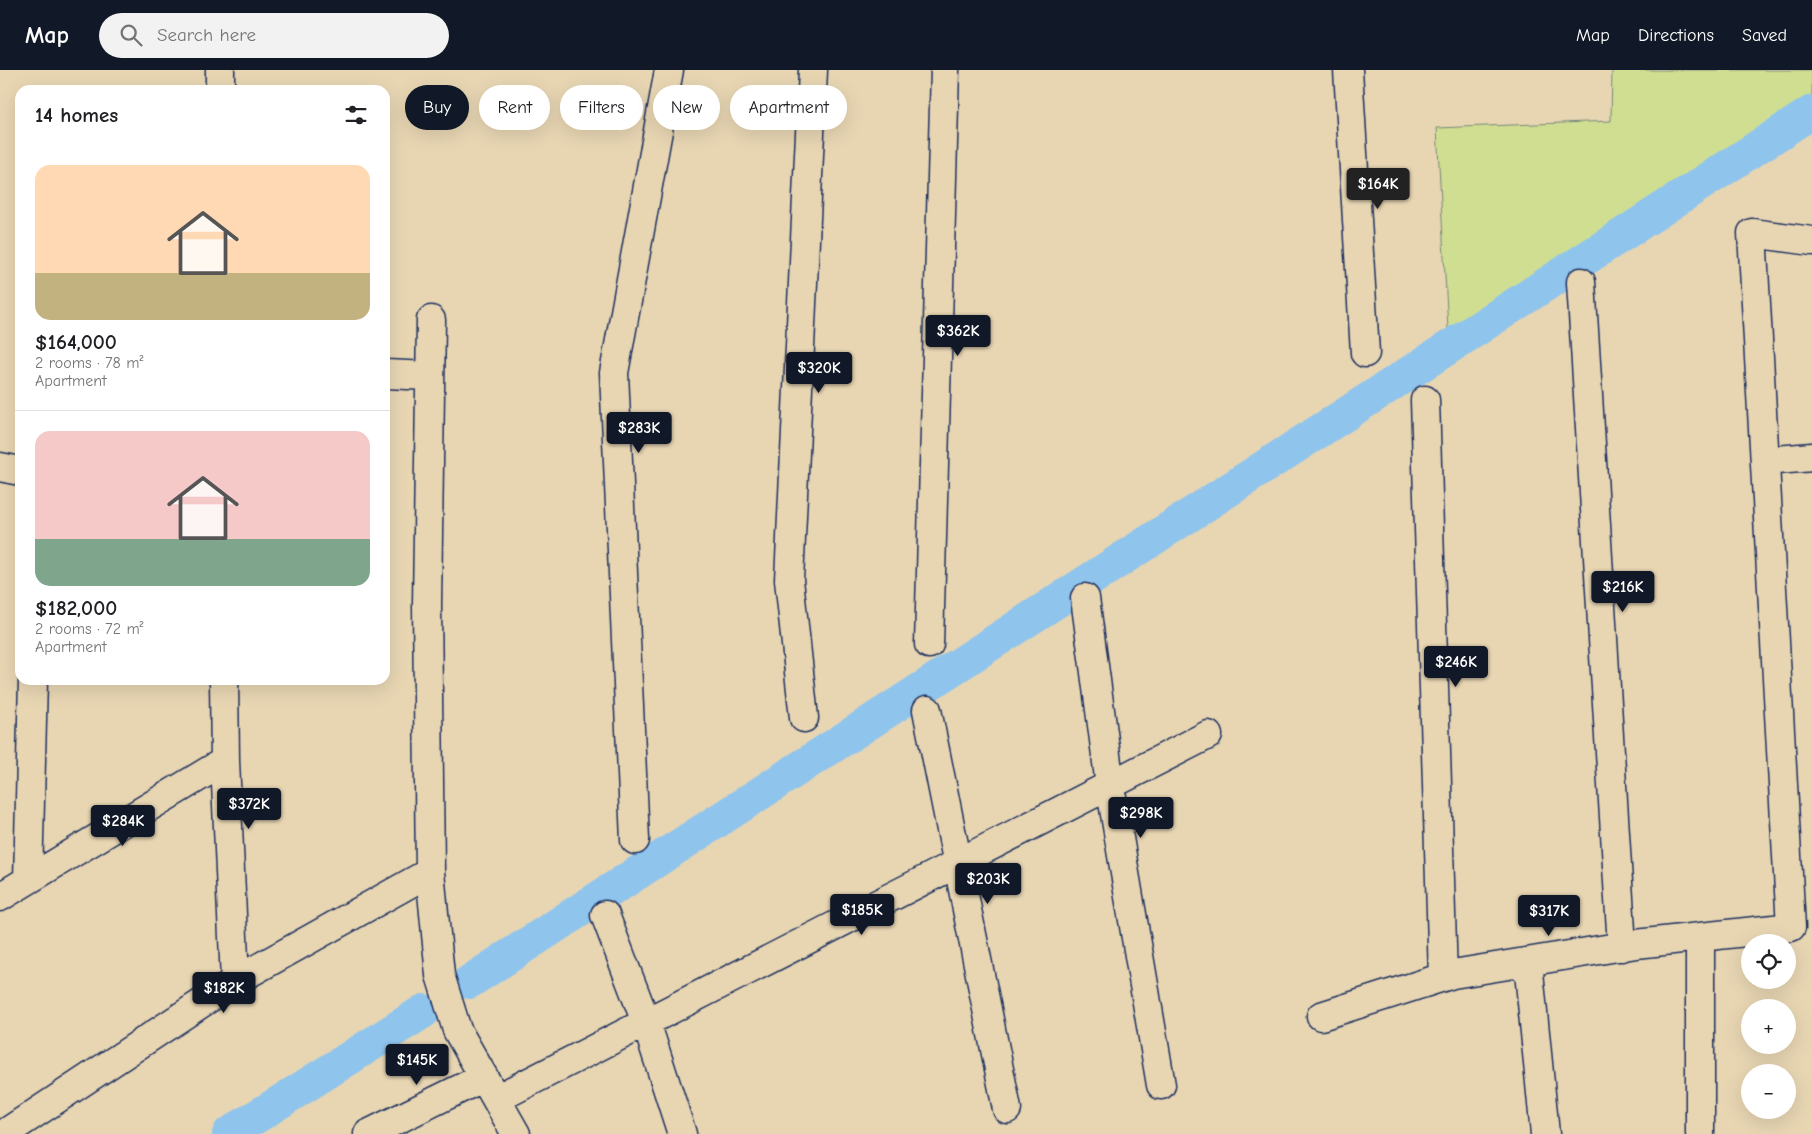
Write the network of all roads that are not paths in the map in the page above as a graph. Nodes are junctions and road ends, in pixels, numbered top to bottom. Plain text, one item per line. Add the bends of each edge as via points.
1 (220, 70) edge
2 (669, 70) edge
3 (813, 70) edge
4 (945, 70) edge
5 (1348, 70) edge
6 (220, 85) edge
7 (1812, 241) edge
8 (1581, 282) dead end
9 (431, 320) dead end
10 (1365, 354) dead end
11 (390, 374) edge
12 (430, 376) junction
13 (1425, 400) dead end
14 (1812, 458) edge
15 (1765, 461) junction
16 (0, 467) edge
17 (15, 470) edge
18 (1084, 598) dead end
19 (929, 644) dead end
20 (33, 685) edge
21 (224, 685) edge
22 (927, 710) dead end
23 (804, 718) dead end
24 (1208, 735) dead end
25 (225, 761) junction
26 (1110, 785) junction
27 (635, 840) dead end
28 (958, 863) junction
29 (430, 872) junction
30 (28, 880) junction
31 (0, 897) edge
32 (605, 915) dead end
33 (1700, 937) junction
34 (1622, 947) junction
35 (1528, 962) junction
36 (1443, 977) junction
37 (235, 981) junction
38 (1321, 1016) dead end
39 (646, 1022) junction
40 (1161, 1085) dead end
41 (490, 1088) junction
42 (1007, 1109) dead end
43 (4, 1134) edge
44 (368, 1134) edge
45 (516, 1134) edge
46 (682, 1134) edge
47 (1545, 1134) edge
48 (1700, 1134) edge

1 - 6 street
2 - 27 street via 614,373
3 - 23 street via 789,580
4 - 19 street
5 - 10 street
7 - 15 street via 1752,233
8 - 34 street
9 - 12 street
11 - 12 street
12 - 29 street via 427,605
13 - 36 street
14 - 15 street
15 - 33 street via 1791,927
16 - 17 street
18 - 26 street
20 - 30 street
21 - 25 street
22 - 28 street
24 - 26 street
25 - 30 street
25 - 37 street
26 - 28 street
26 - 40 street
28 - 39 street
28 - 42 street
29 - 37 street
29 - 41 street via 440,975 457,1030
30 - 31 street
32 - 39 street
33 - 34 street
33 - 48 street
34 - 35 street
35 - 36 street
35 - 47 street
36 - 38 street
37 - 43 street
39 - 41 street
39 - 46 street
41 - 44 street
41 - 45 street

